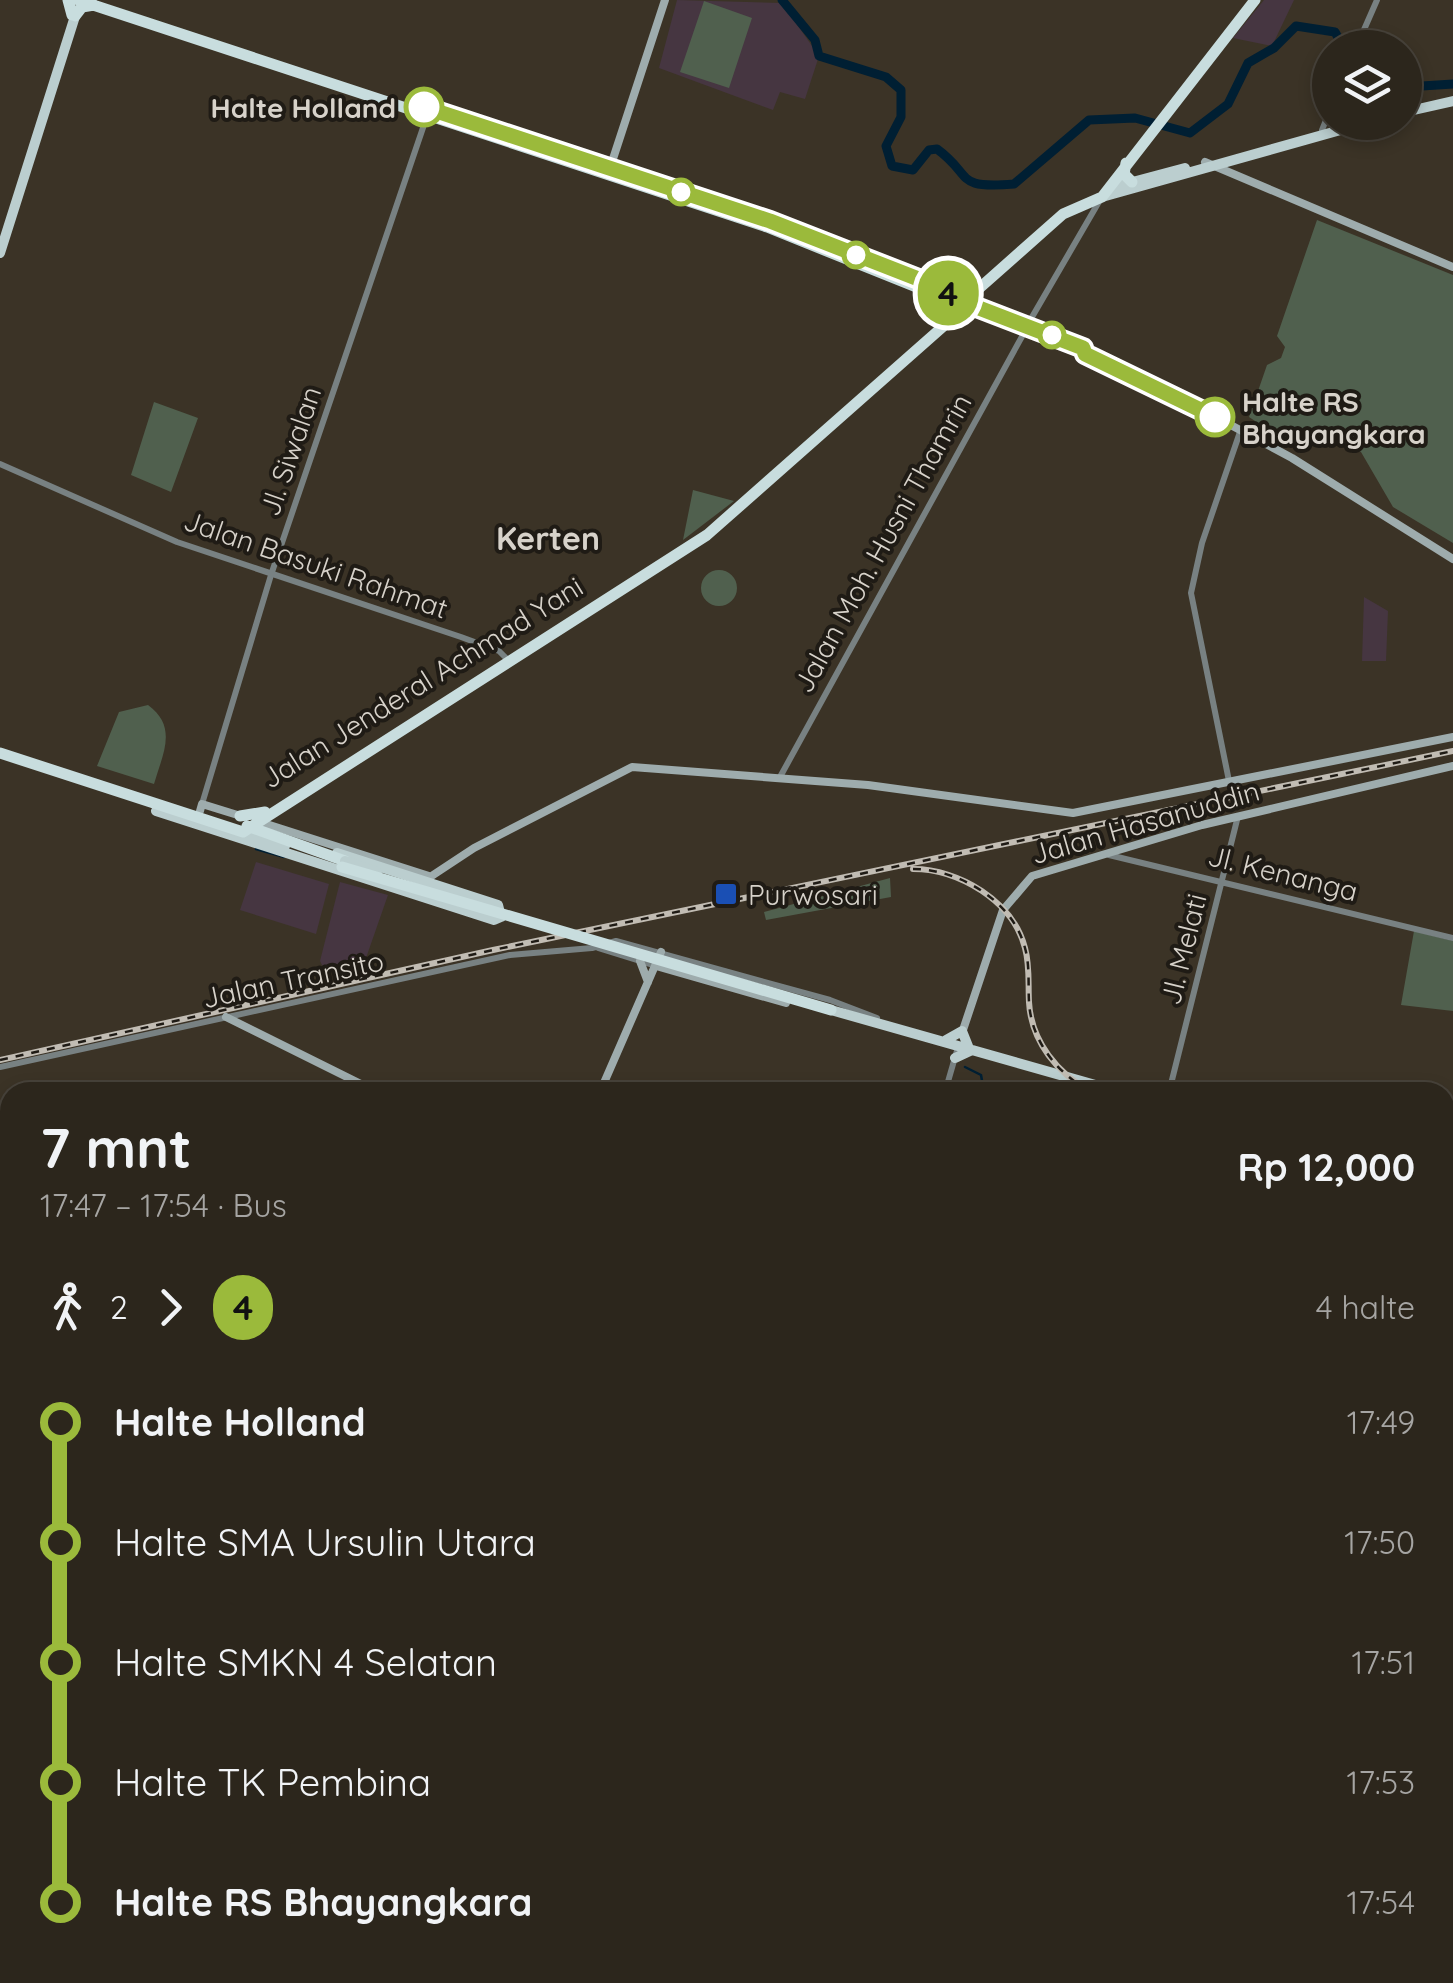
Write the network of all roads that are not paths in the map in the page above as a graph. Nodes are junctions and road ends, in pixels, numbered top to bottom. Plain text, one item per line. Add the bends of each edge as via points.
1 (68, 0) edge
2 (79, 0) edge
3 (666, 0) edge
4 (1255, 0) edge
5 (1376, 0) edge
6 (96, 2) edge
7 (73, 16) junction
8 (1364, 30) edge
9 (1453, 98) edge
10 (1422, 105) edge
11 (428, 114) junction
12 (1152, 128) junction
13 (1312, 133) edge
14 (35, 136) junction
15 (1312, 137) edge
16 (1126, 163) junction
17 (1207, 165) junction
18 (610, 168) junction
19 (1132, 182) junction
20 (1098, 197) junction
21 (1077, 206) junction
22 (1088, 219) junction
23 (769, 224) junction
24 (0, 238) edge
25 (0, 253) edge
26 (1453, 267) edge
27 (959, 302) junction
28 (1026, 328) junction
29 (1241, 429) junction
30 (0, 464) edge
31 (1453, 560) edge
32 (271, 575) junction
33 (505, 656) junction
34 (1453, 737) edge
35 (0, 750) edge
36 (1453, 766) edge
37 (780, 777) junction
38 (1228, 781) junction
39 (309, 787) junction
40 (157, 807) junction
41 (201, 808) junction
42 (281, 808) junction
43 (1238, 816) junction
44 (249, 823) junction
45 (274, 826) junction
46 (284, 839) junction
47 (306, 846) junction
48 (1102, 853) junction
49 (343, 864) junction
50 (428, 877) junction
51 (1224, 881) junction
52 (1453, 938) edge
53 (610, 947) junction
54 (661, 952) junction
55 (640, 961) junction
56 (656, 966) junction
57 (648, 986) junction
58 (832, 1008) junction
59 (226, 1017) junction
60 (856, 1018) junction
61 (876, 1018) junction
62 (962, 1032) junction
63 (953, 1049) junction
64 (970, 1050) junction
65 (0, 1067) edge
66 (358, 1082) edge
67 (605, 1082) edge
68 (947, 1082) edge
69 (1084, 1082) edge
70 (1172, 1082) edge

1 - 7 highway
2 - 6 highway
2 - 7 main road
3 - 18 main road
4 - 12 highway
5 - 8 street
6 - 7 highway
6 - 11 highway
6 - 18 highway
7 - 14 main road
9 - 10 main road
11 - 23 highway
11 - 32 street, Jl. Siwalan
12 - 16 highway
12 - 20 highway
13 - 17 main road, Jalan Jenderal Achmad Yani
14 - 24 main road
14 - 25 main road
15 - 17 main road, Jalan Jenderal Achmad Yani
16 - 19 highway via 1124,174
16 - 20 highway
17 - 19 main road, Jalan Jenderal Achmad Yani
17 - 20 main road, Jalan Jenderal Achmad Yani
17 - 26 main road
18 - 23 highway
19 - 20 main road, Jalan Jenderal Achmad Yani
20 - 21 highway, Jalan Jenderal Achmad Yani
20 - 22 street, Jalan Moh. Husni Thamrin
20 - 27 highway, Jalan Jenderal Achmad Yani via 1071,201
21 - 22 street
21 - 27 highway, Jalan Jenderal Achmad Yani
22 - 28 street, Jalan Moh. Husni Thamrin
23 - 27 highway
27 - 28 main road
27 - 33 highway, Jalan Jenderal Achmad Yani via 706,535 533,646
28 - 29 main road
28 - 37 street, Jalan Moh. Husni Thamrin
29 - 31 main road
29 - 38 street via 1191,592
30 - 32 street, Jalan Basuki Rahmat
32 - 33 street, Jalan Basuki Rahmat
32 - 41 street, Jl. Siwalan
33 - 39 highway, Jalan Jenderal Achmad Yani
34 - 38 main road
35 - 40 highway
35 - 41 highway
36 - 43 main road, Jalan Hasanuddin
37 - 38 main road via 1073,813
37 - 50 main road via 627,768
39 - 42 highway, Jalan Jenderal Achmad Yani
39 - 44 highway, Jalan Jenderal Achmad Yani
40 - 44 highway
40 - 50 main road via 501,917 498,905
41 - 44 highway
42 - 44 highway, Jalan Jenderal Achmad Yani
42 - 45 highway
43 - 48 main road, Jalan Hasanuddin
43 - 51 street, Jl. Melati
44 - 45 main road
44 - 46 highway
44 - 49 main road
45 - 46 highway
45 - 50 main road
46 - 47 highway
47 - 49 highway
47 - 50 main road
48 - 51 street, Jl. Kenanga
48 - 62 main road, Jalan Hasanuddin via 1048,868 1015,890
49 - 58 highway, bridge
51 - 52 street, Jl. Kenanga
51 - 70 street, Jl. Melati
53 - 54 street
53 - 55 street
53 - 59 street, Jalan Transito via 510,955
54 - 56 main road
54 - 61 street
55 - 56 street
55 - 57 main road
56 - 57 main road
56 - 60 main road
57 - 67 main road
58 - 60 main road
58 - 61 main road
59 - 65 street, Jalan Transito
59 - 66 main road
60 - 63 main road
61 - 63 main road
62 - 63 main road
62 - 64 main road
63 - 64 main road
63 - 68 street
64 - 69 main road

